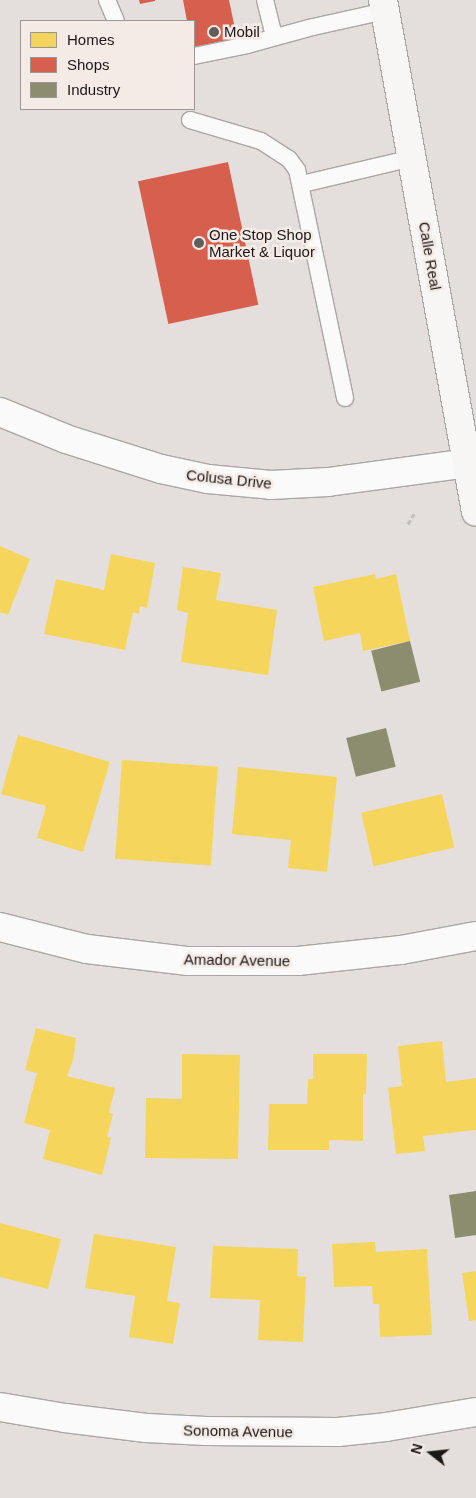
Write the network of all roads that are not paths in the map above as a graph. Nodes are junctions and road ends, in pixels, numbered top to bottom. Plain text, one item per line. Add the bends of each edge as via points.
1 (107, 0) edge
2 (265, 0) edge
3 (384, 5) edge
4 (116, 20) edge
5 (274, 36) junction
6 (195, 56) edge
7 (190, 120) dead end
8 (412, 158) junction
9 (302, 184) junction
10 (345, 398) dead end
11 (0, 412) edge
12 (468, 463) junction
13 (476, 512) edge
14 (0, 927) edge
15 (476, 936) edge
16 (0, 1407) edge
17 (476, 1412) edge

1 - 4 lane
2 - 5 lane
3 - 5 lane
3 - 8 street, Calle Real
5 - 6 lane
7 - 9 lane via 277,150 289,159
8 - 9 lane
8 - 12 street, Calle Real
9 - 10 lane
11 - 12 street, Colusa Drive via 66,439 161,469 208,479 271,485 328,482
12 - 13 street, Calle Real
14 - 15 street, Amador Avenue via 87,949 188,962 298,961 401,950
16 - 17 street, Sonoma Avenue via 146,1428 216,1431 338,1432

